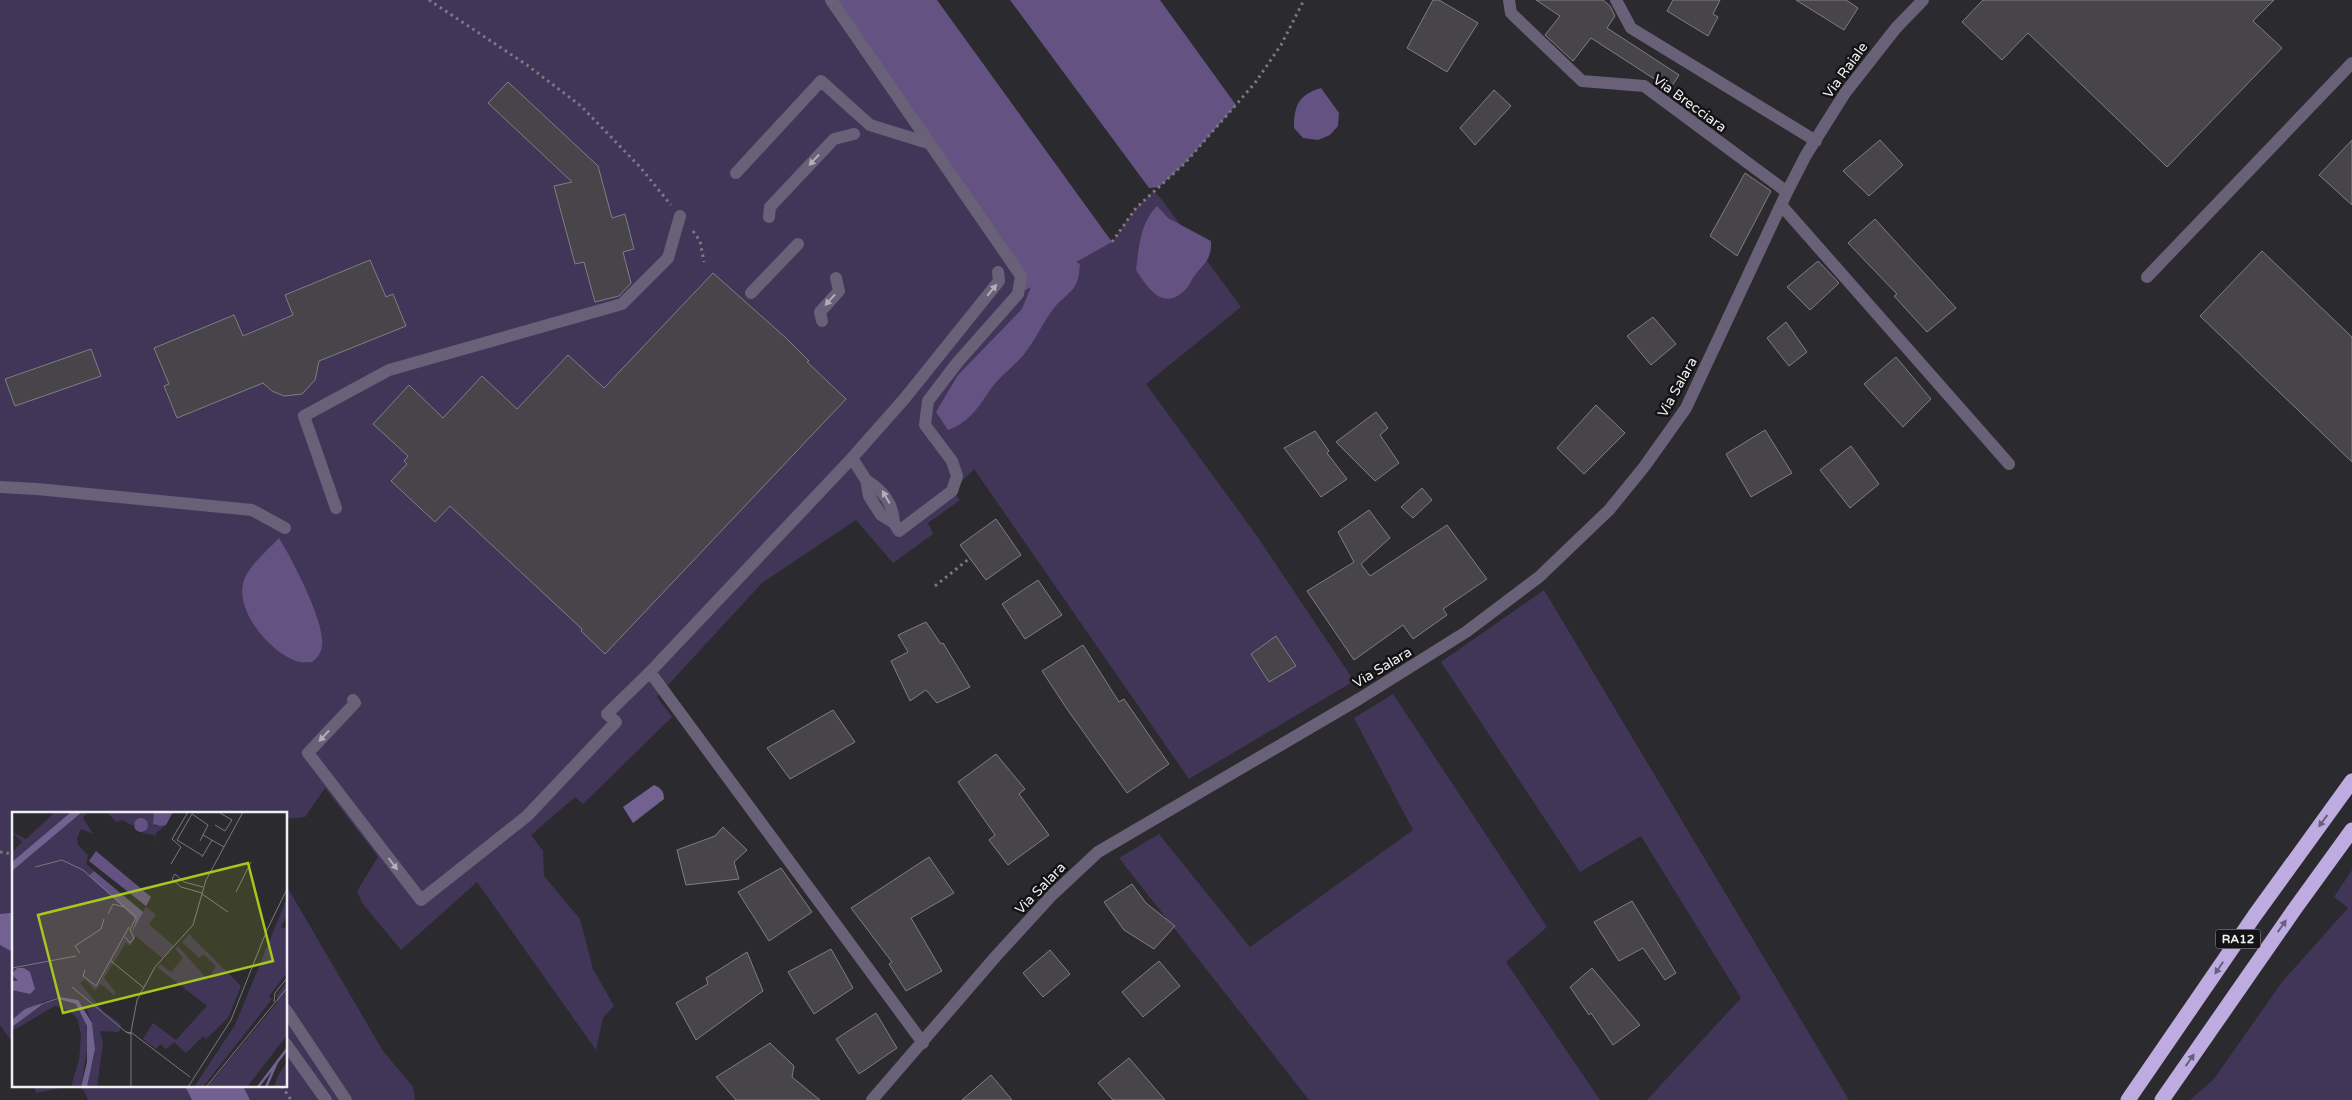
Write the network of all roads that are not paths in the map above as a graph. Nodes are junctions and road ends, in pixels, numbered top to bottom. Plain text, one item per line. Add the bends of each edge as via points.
1 (832, 0) edge
2 (1509, 0) edge
3 (1616, 0) edge
4 (1923, 0) edge
5 (2352, 63) edge
6 (854, 134) dead end
7 (1816, 141) junction
8 (928, 143) junction
9 (1801, 165) joint
10 (736, 174) dead end
11 (1787, 192) junction
12 (1781, 205) junction
13 (680, 216) road end
14 (769, 217) dead end
15 (798, 244) dead end
16 (998, 272) dead end
17 (2147, 277) dead end
18 (836, 278) dead end
19 (751, 293) dead end
20 (822, 321) dead end
21 (852, 458) junction
22 (2009, 464) dead end
23 (0, 487) edge
24 (336, 508) dead end
25 (285, 528) dead end
26 (650, 672) junction
27 (352, 700) dead end
28 (2352, 781) edge
29 (2352, 830) edge
30 (288, 1013) edge
31 (923, 1043) junction
32 (288, 1047) edge
33 (326, 1100) edge
34 (346, 1100) edge
35 (872, 1100) edge
36 (2128, 1100) edge
37 (2162, 1100) edge

1 - 8 street
2 - 11 street, Via Brecciara via 1511,13 1582,81 1644,86
3 - 7 street via 1630,28
4 - 7 street, Via Raiale via 1896,28 1845,93
5 - 17 street
6 -> 14 street via 834,139 770,207
7 - 9 street, Via Raiale
8 - 10 street via 870,125 822,81
8 - 21 street via 1021,276 1018,294 956,363 928,401 925,425 952,461 958,476 952,491 899,531 881,514
9 - 11 street, Via Salara
11 - 12 street, Via Salara
12 - 22 street
12 - 31 street, Via Salara via 1686,408 1609,510 1570,549 1504,604 1414,666 1098,852 1052,894
13 - 24 street via 668,258 622,304 389,370 304,416
15 - 19 street
21 -> 16 street via 999,281
18 -> 20 street via 839,291 820,312
21 - 26 street
23 - 25 street via 252,510
27 -> 26 street via 355,703 308,753 421,900 527,816 616,722 607,714
26 - 31 street
28 -> 36 highway, RA12
37 -> 29 highway, RA12
30 - 34 street
31 - 35 street, Via Salara
32 - 33 street

